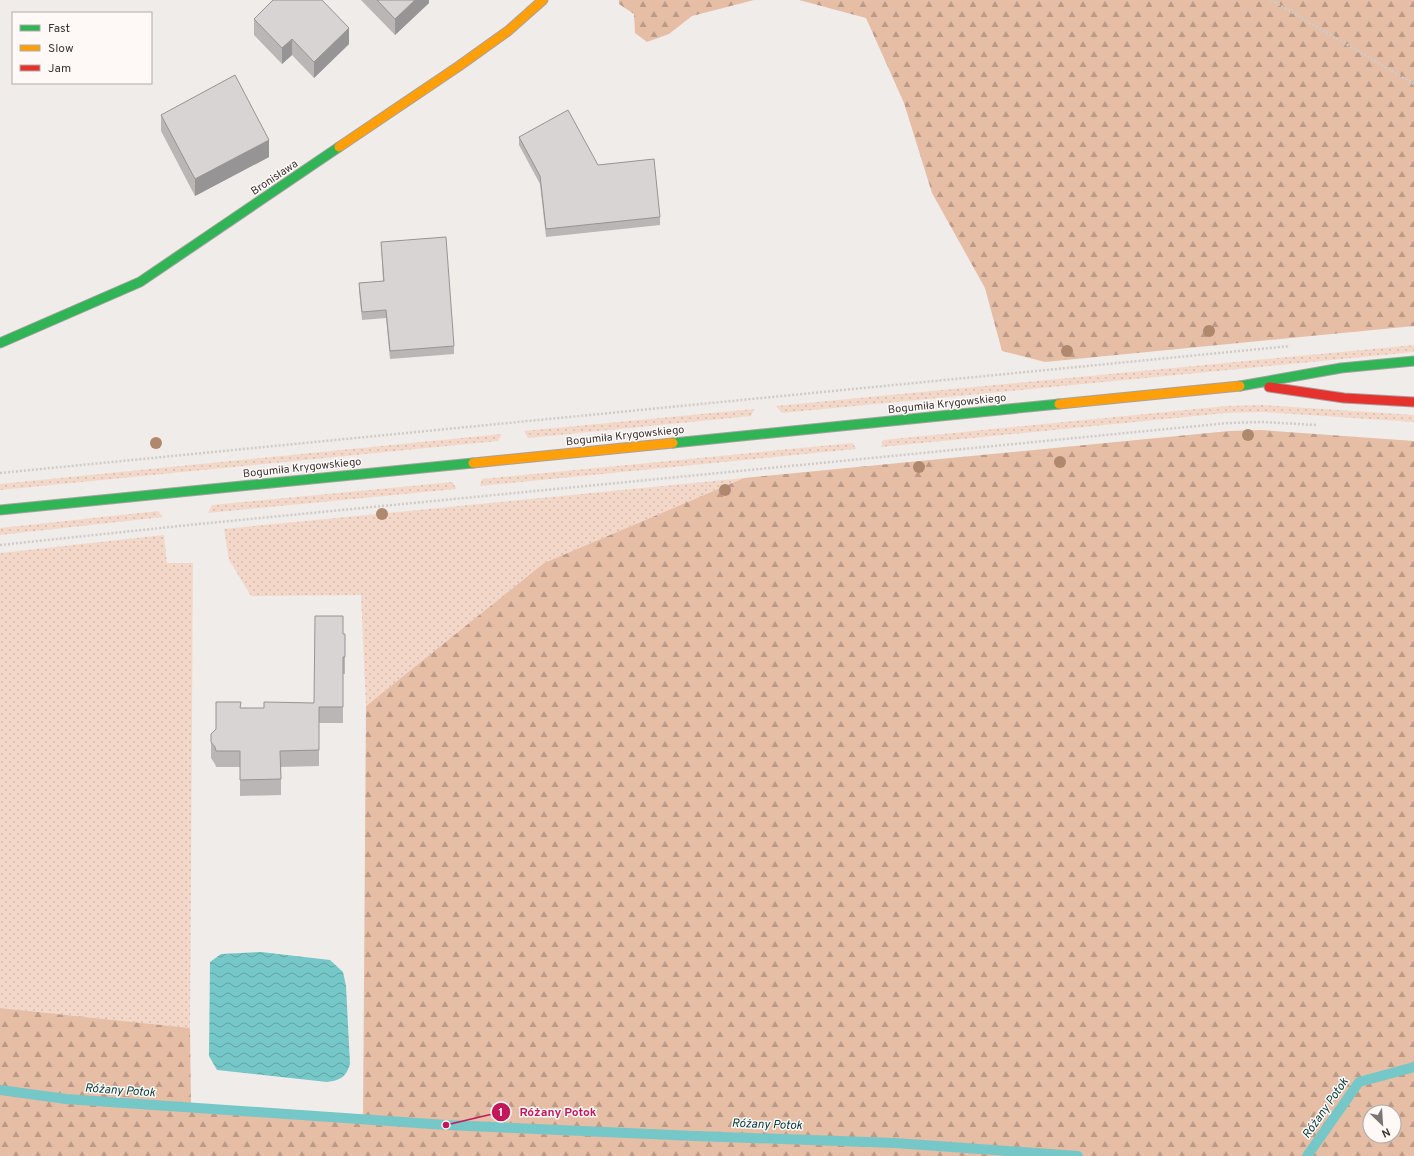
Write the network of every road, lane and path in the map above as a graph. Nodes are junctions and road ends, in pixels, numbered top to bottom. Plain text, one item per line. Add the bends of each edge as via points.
1 (542, 0) edge
2 (1270, 0) edge
3 (1414, 84) edge
4 (0, 343) edge
5 (1297, 346) dead end
6 (1414, 361) edge
7 (1252, 385) junction
8 (1414, 402) edge
9 (1320, 425) dead end
10 (0, 473) edge
11 (0, 510) edge
12 (0, 545) edge

1 - 4 street, Bronisława via 508,31 459,66 140,282
2 - 3 path
5 - 10 path
6 - 7 street, Bogumiła Krygowskiego via 1341,368
7 - 8 street, Bogumiła Krygowskiego via 1344,398
7 - 11 street, Bogumiła Krygowskiego
9 - 12 path via 1228,423

